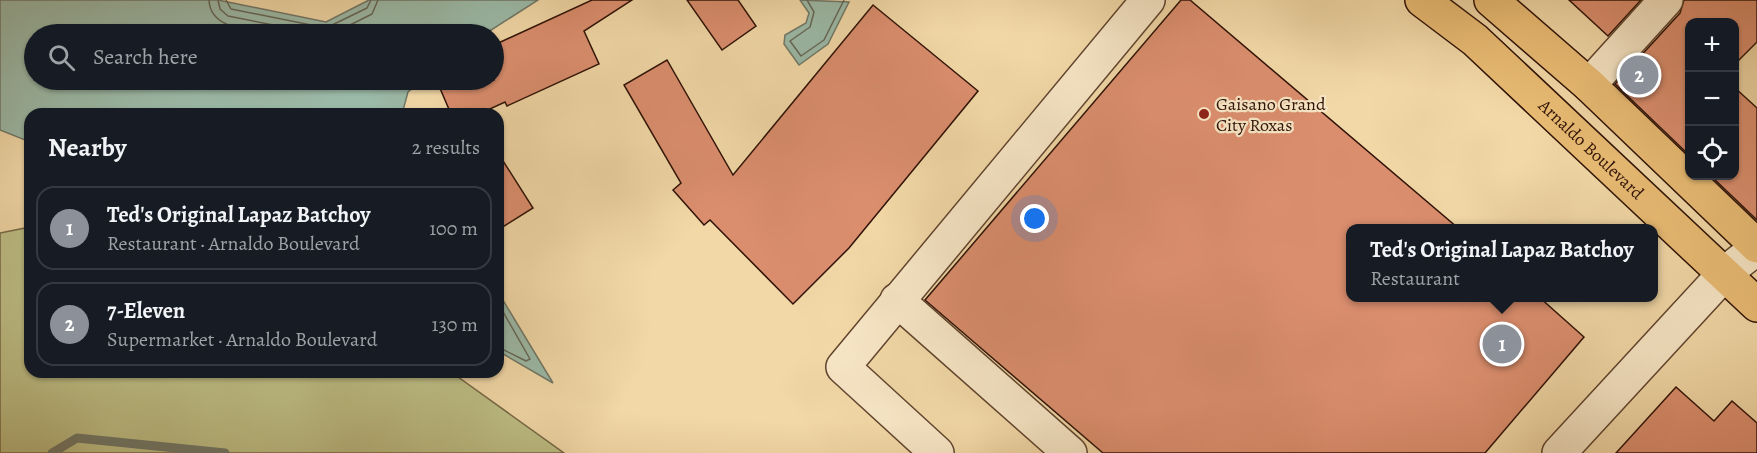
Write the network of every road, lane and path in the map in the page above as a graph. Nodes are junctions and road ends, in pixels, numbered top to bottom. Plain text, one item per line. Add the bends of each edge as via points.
1 (1148, 0) edge
2 (1422, 0) edge
3 (1491, 0) edge
4 (1666, 0) edge
5 (1589, 85) junction
6 (1757, 247) edge
7 (1725, 273) junction
8 (897, 300) junction
9 (1757, 305) edge
10 (937, 453) edge
11 (1070, 453) edge
12 (1558, 453) edge

1 - 8 lane
2 - 7 highway, Arnaldo Boulevard via 1475,40
3 - 5 highway
4 - 5 lane
5 - 6 highway
6 - 7 lane
7 - 9 highway, Arnaldo Boulevard
7 - 12 lane
8 - 10 lane via 843,367
8 - 11 lane

